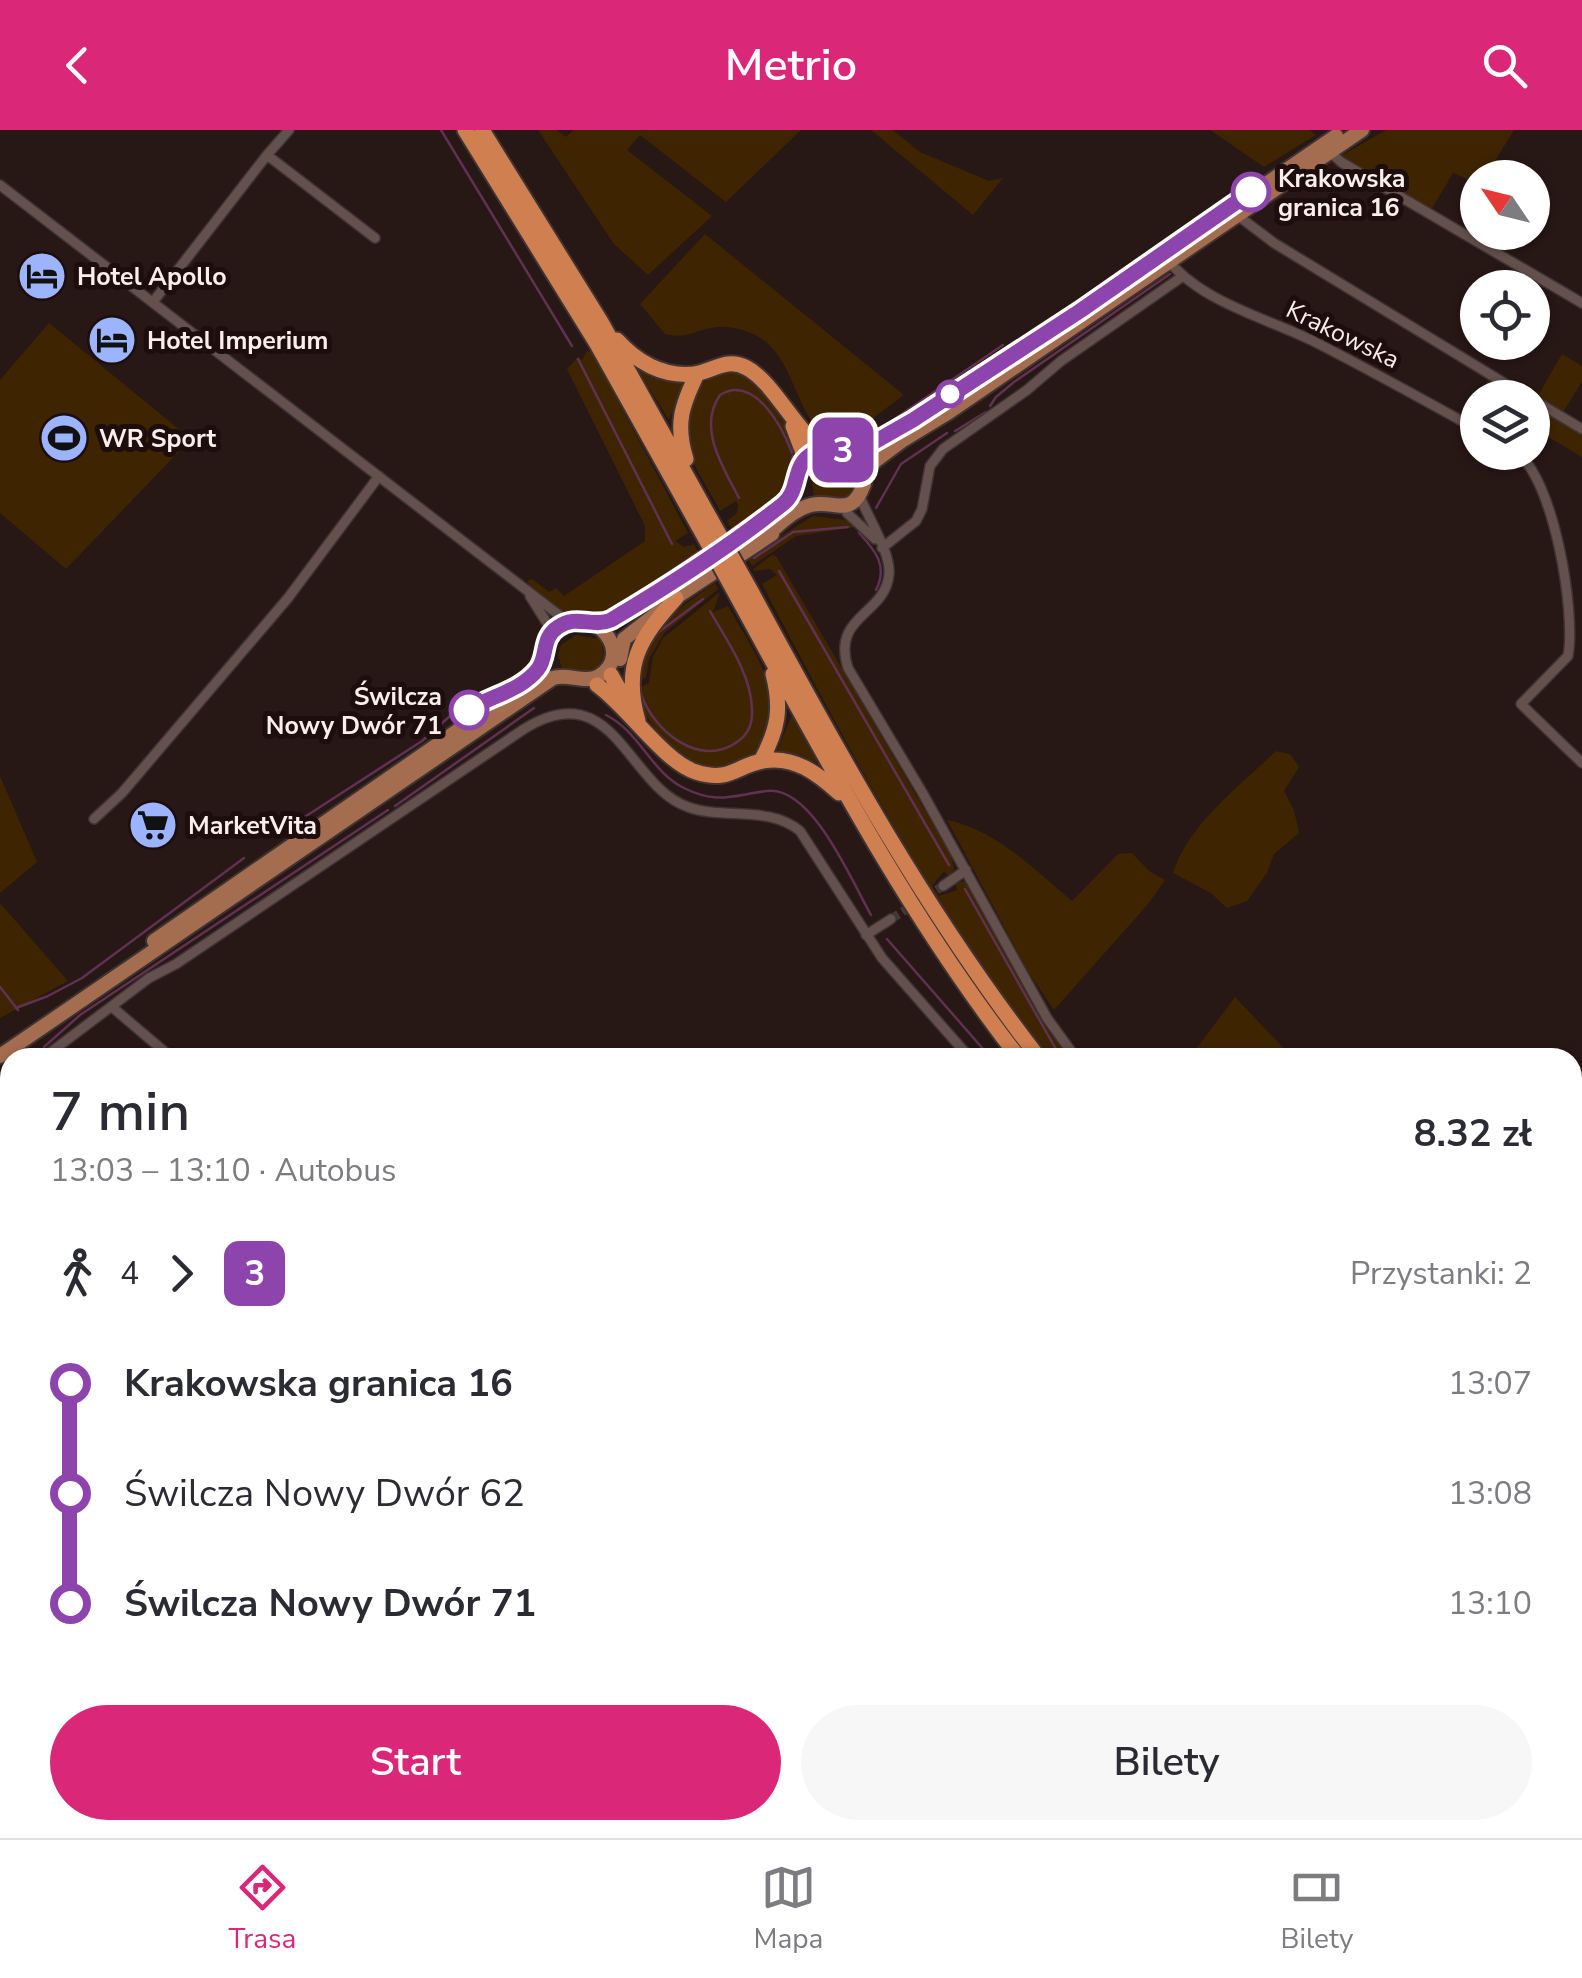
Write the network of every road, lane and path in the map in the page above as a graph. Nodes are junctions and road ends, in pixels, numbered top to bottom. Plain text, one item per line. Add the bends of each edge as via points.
1 (289, 130) edge
2 (465, 130) edge
3 (482, 130) edge
4 (1346, 130) edge
5 (1362, 130) edge
6 (1327, 148) junction
7 (267, 156) junction
8 (0, 184) edge
9 (1237, 216) junction
10 (375, 238) dead end
11 (1166, 258) junction
12 (1185, 278) junction
13 (153, 302) junction
14 (1582, 303) edge
15 (601, 322) junction
16 (697, 374) junction
17 (1501, 380) edge
18 (1550, 410) edge
19 (790, 418) junction
20 (1460, 420) edge
21 (917, 425) junction
22 (1582, 429) edge
23 (822, 449) junction
24 (856, 461) junction
25 (806, 463) junction
26 (1532, 470) edge
27 (379, 476) junction
28 (698, 496) junction
29 (861, 499) junction
30 (811, 502) junction
31 (848, 514) junction
32 (705, 524) junction
33 (746, 532) junction
34 (881, 545) junction
35 (525, 590) junction
36 (670, 596) junction
37 (745, 597) junction
38 (568, 622) junction
39 (605, 633) junction
40 (553, 636) junction
41 (769, 656) junction
42 (558, 675) junction
43 (605, 676) junction
44 (502, 707) junction
45 (638, 721) junction
46 (761, 761) junction
47 (1582, 763) edge
48 (850, 802) junction
49 (94, 818) dead end
50 (966, 870) junction
51 (943, 886) tunnel mouth
52 (891, 919) tunnel mouth
53 (866, 935) junction
54 (147, 957) junction
55 (158, 973) junction
56 (112, 1007) junction
57 (0, 1045) edge
58 (12, 1048) edge
59 (57, 1048) edge
60 (160, 1048) edge
61 (961, 1048) edge
62 (1012, 1048) edge
63 (1032, 1048) edge
64 (1069, 1048) edge

1 - 7 street
2 - 32 highway
3 - 15 highway
4 - 6 main road
5 - 6 main road
6 - 9 main road
6 - 11 main road
6 - 14 street
7 - 10 street
7 - 13 street
8 - 13 street
9 - 11 main road
9 - 17 street
11 - 12 street, Krakowska
11 - 21 main road
12 - 20 street, Krakowska
12 - 34 street via 943,449 930,466 916,521
13 - 27 street
15 - 16 highway via 649,366
15 - 28 highway
16 - 19 highway via 720,364 746,368
16 - 28 highway via 679,430
18 - 22 street
19 - 23 highway
19 - 25 highway
21 - 24 main road
21 - 29 main road via 876,466
23 - 24 main road via 835,448
23 - 25 main road
24 - 25 main road via 827,456
24 - 29 main road
25 - 30 main road
25 - 33 main road via 798,468 790,498
26 - 47 street via 1552,524 1570,648 1522,704
27 - 35 street
27 - 49 street via 288,598
28 - 32 highway
29 - 30 main road via 842,508
29 - 31 main road
29 - 34 street
30 - 31 main road via 834,516
30 - 33 main road via 793,504
30 - 36 main road
31 - 34 street
32 - 37 highway, bridge
33 - 36 main road
34 - 50 street via 886,586 849,630 845,660
35 - 38 street
35 - 40 street
36 - 39 main road
36 - 43 main road via 624,639 618,666
36 - 45 highway via 635,656
37 - 41 highway
37 - 63 highway via 926,899
38 - 39 main road via 585,620
38 - 40 main road
39 - 40 main road via 573,628
39 - 43 main road via 612,654
40 - 42 main road via 550,652
40 - 44 main road via 536,671
41 - 46 highway via 780,716
41 - 48 highway
42 - 43 main road via 579,686
42 - 44 main road
43 - 45 highway
44 - 54 main road
44 - 57 main road
45 - 46 highway via 670,757 696,772 731,774
46 - 48 highway via 808,768
48 - 62 highway via 912,906
50 - 51 street
50 - 64 street
52 - 53 street
53 - 55 street via 794,826 683,806 606,728 560,715 524,729
53 - 61 street
54 - 55 street
54 - 58 main road
55 - 56 street
56 - 59 street
56 - 60 street

